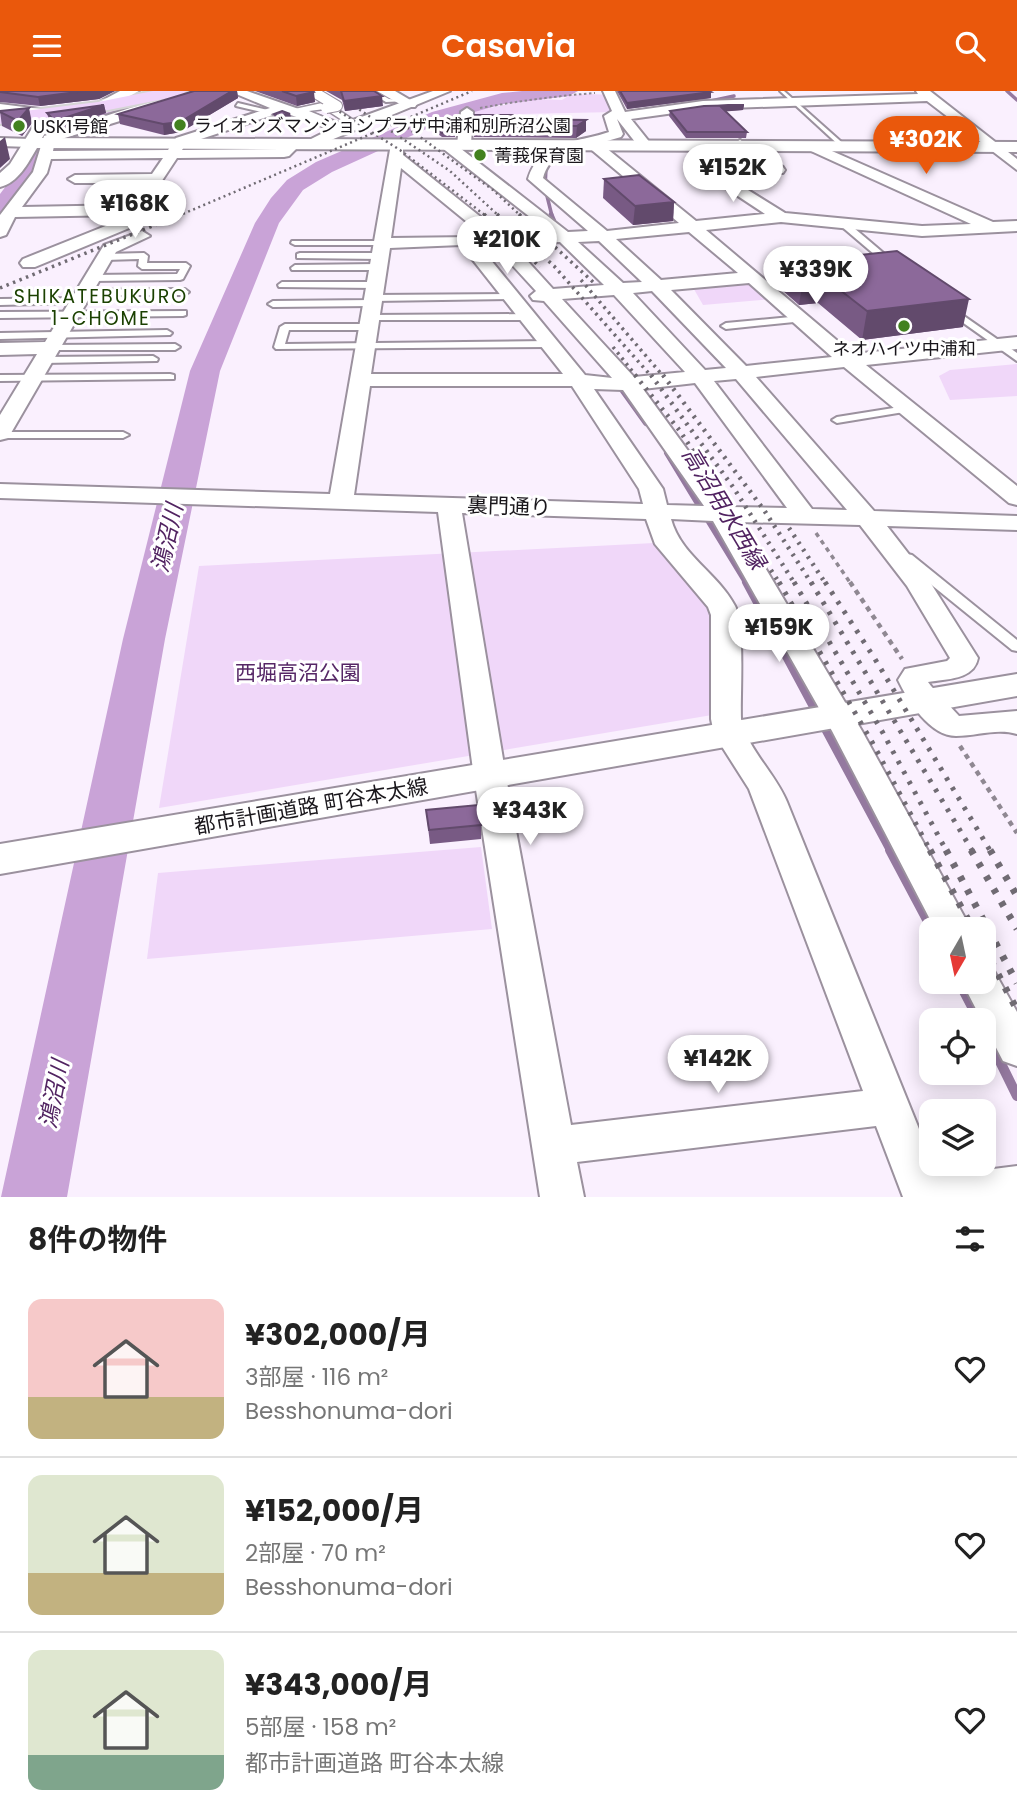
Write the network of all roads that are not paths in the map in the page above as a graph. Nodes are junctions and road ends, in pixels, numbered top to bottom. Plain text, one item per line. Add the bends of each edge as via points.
1 (234, 91) edge
2 (312, 91) edge
3 (371, 91) edge
4 (384, 91) edge
5 (444, 91) edge
6 (196, 92) edge
7 (610, 92) edge
8 (782, 92) edge
9 (926, 94) edge
10 (144, 101) edge
11 (792, 102) junction
12 (409, 103) edge
13 (719, 104) junction
14 (238, 105) dead end
15 (0, 108) edge
16 (326, 108) dead end
17 (276, 110) junction
18 (467, 112) road end
19 (48, 114) junction
20 (621, 114) junction
21 (0, 120) edge
22 (348, 126) junction
23 (739, 131) junction
24 (0, 142) edge
25 (314, 143) junction
26 (585, 143) junction
27 (644, 143) junction
28 (455, 144) junction
29 (994, 147) junction
30 (393, 148) junction
31 (816, 148) junction
32 (845, 148) junction
33 (40, 149) junction
34 (175, 149) junction
35 (757, 152) junction
36 (1016, 158) edge
37 (99, 163) dead end
38 (778, 170) dead end
39 (155, 178) junction
40 (75, 179) dead end
41 (0, 182) edge
42 (146, 192) junction
43 (22, 194) junction
44 (10, 212) junction
45 (134, 215) junction
46 (781, 217) junction
47 (844, 224) junction
48 (1017, 226) edge
49 (690, 227) junction
50 (990, 227) junction
51 (0, 232) edge
52 (603, 236) junction
53 (563, 237) junction
54 (498, 239) junction
55 (466, 240) junction
56 (1017, 242) edge
57 (295, 243) dead end
58 (75, 244) junction
59 (13, 245) edge
60 (300, 256) dead end
61 (105, 257) junction
62 (29, 263) dead end
63 (295, 268) dead end
64 (886, 272) edge
65 (759, 283) junction
66 (805, 283) edge
67 (282, 285) dead end
68 (656, 285) junction
69 (375, 287) junction
70 (618, 288) junction
71 (185, 292) dead end
72 (81, 296) junction
73 (546, 296) junction
74 (514, 297) junction
75 (0, 302) edge
76 (274, 303) dead end
77 (942, 303) edge
78 (183, 313) dead end
79 (0, 316) edge
80 (529, 317) junction
81 (800, 319) junction
82 (726, 326) dead end
83 (167, 333) dead end
84 (0, 336) edge
85 (548, 344) junction
86 (1007, 344) edge
87 (175, 347) dead end
88 (365, 347) junction
89 (51, 348) junction
90 (0, 349) edge
91 (1017, 358) edge
92 (153, 359) dead end
93 (849, 361) junction
94 (741, 372) junction
95 (700, 376) junction
96 (170, 377) dead end
97 (0, 378) edge
98 (33, 378) junction
99 (360, 380) junction
100 (578, 380) junction
101 (619, 384) junction
102 (906, 409) junction
103 (837, 420) dead end
104 (0, 434) edge
105 (123, 435) dead end
106 (0, 491) edge
107 (1017, 498) edge
108 (341, 501) junction
109 (449, 504) junction
110 (655, 511) junction
111 (710, 512) junction
112 (804, 515) junction
113 (865, 517) junction
114 (1017, 523) edge
115 (889, 544) junction
116 (1017, 647) edge
117 (1017, 684) edge
118 (930, 699) junction
119 (827, 717) junction
120 (1016, 717) edge
121 (729, 734) junction
122 (490, 777) junction
123 (0, 859) edge
124 (946, 917) edge
125 (987, 994) edge
126 (1017, 1049) edge
127 (890, 1106) junction
128 (554, 1146) junction
129 (1017, 1186) edge
130 (562, 1197) edge
131 (925, 1197) edge
132 (934, 1197) edge

1 - 17 street
2 - 16 street, bridge via 337,106
3 - 12 lane via 391,101
4 - 12 street
5 - 12 street
6 - 10 main road
7 - 20 street
8 - 11 lane
9 - 11 street
9 - 29 street
10 - 19 main road
10 - 33 street via 52,137
11 - 13 street
11 - 32 lane
12 - 22 street
13 - 20 street
13 - 23 street
14 - 17 lane
15 - 19 street
17 - 22 street
17 - 34 street
18 - 28 street
19 - 21 main road
19 - 33 street
20 - 26 street via 610,116 616,134
20 - 27 street
22 - 22 street via 340,127 295,110 328,107
22 - 25 street
23 - 27 street
23 - 35 street
24 - 33 street
25 - 30 street
25 - 34 street
26 - 27 street
26 - 28 street
26 - 49 street
26 - 52 street via 541,163 535,179
28 - 30 street
28 - 53 street
29 - 32 street
29 - 36 street
30 - 54 street
30 - 69 street
31 - 32 street
31 - 35 street
31 - 50 street
33 - 34 street
33 - 37 street
33 - 41 street
33 - 43 street via 40,173
34 - 39 street
35 - 38 street
35 - 46 street via 745,163 701,167
39 - 40 street
39 - 42 street
42 - 43 street
42 - 45 street
43 - 44 street
44 - 45 street
44 - 51 street
45 - 58 street
45 - 61 street via 148,235 110,249
46 - 47 street
46 - 49 street
47 - 50 street via 922,231
47 - 64 lane via 899,271
48 - 50 street
49 - 52 street
49 - 65 street
50 - 56 street
52 - 53 street
52 - 68 street
53 - 54 street
53 - 70 street
54 - 55 street
54 - 73 street
55 - 69 street
55 - 74 street
57 - 69 lane
58 - 59 street
58 - 62 street
60 - 69 lane
61 - 72 street
61 - 72 lane via 144,256 142,266 186,266 180,277
63 - 69 lane
65 - 66 lane
65 - 68 street
65 - 81 street
67 - 69 lane
68 - 70 street
68 - 94 street
69 - 74 lane
69 - 76 lane
69 - 80 lane
69 - 88 street
69 - 88 lane via 285,327 279,347
70 - 73 street
70 - 95 street
71 - 72 lane
72 - 75 lane
72 - 78 lane
72 - 79 lane
72 - 89 street
73 - 74 street
73 - 101 street
74 - 80 street
77 - 86 lane
80 - 85 street
81 - 82 lane
81 - 93 street
83 - 89 lane
84 - 89 lane
85 - 88 lane
85 - 100 street
86 - 91 lane
86 - 93 street
87 - 89 lane
88 - 99 street
89 - 90 street
89 - 92 lane
89 - 98 street
93 - 94 street
93 - 102 street
94 - 95 street
94 - 113 street
95 - 101 street
95 - 112 street
96 - 98 lane
97 - 98 lane
98 - 104 street
99 - 100 street
99 - 108 street
100 - 101 street
100 - 110 street via 651,489
101 - 111 street
102 - 103 lane
102 - 107 street
104 - 105 lane
106 - 108 street, 裏門通り
108 - 109 street, 裏門通り
109 - 110 street, 裏門通り
109 - 122 street
110 - 111 street, 裏門通り
110 - 121 street via 664,539 725,615
111 - 112 street, 裏門通り
111 - 119 street
112 - 113 street, 裏門通り
113 - 114 street, 裏門通り
113 - 115 street
115 - 116 lane
115 - 118 street via 964,658
117 - 118 street, 都市計画道路 町谷本太線
118 - 119 street, 都市計画道路 町谷本太線
118 - 120 street via 966,727
119 - 121 street, 都市計画道路 町谷本太線
119 - 124 street
121 - 122 street, 都市計画道路 町谷本太線
121 - 127 street via 765,788
122 - 123 street, 都市計画道路 町谷本太線
122 - 128 street
125 - 126 street
127 - 128 street
127 - 131 street
128 - 130 street
129 - 132 street

